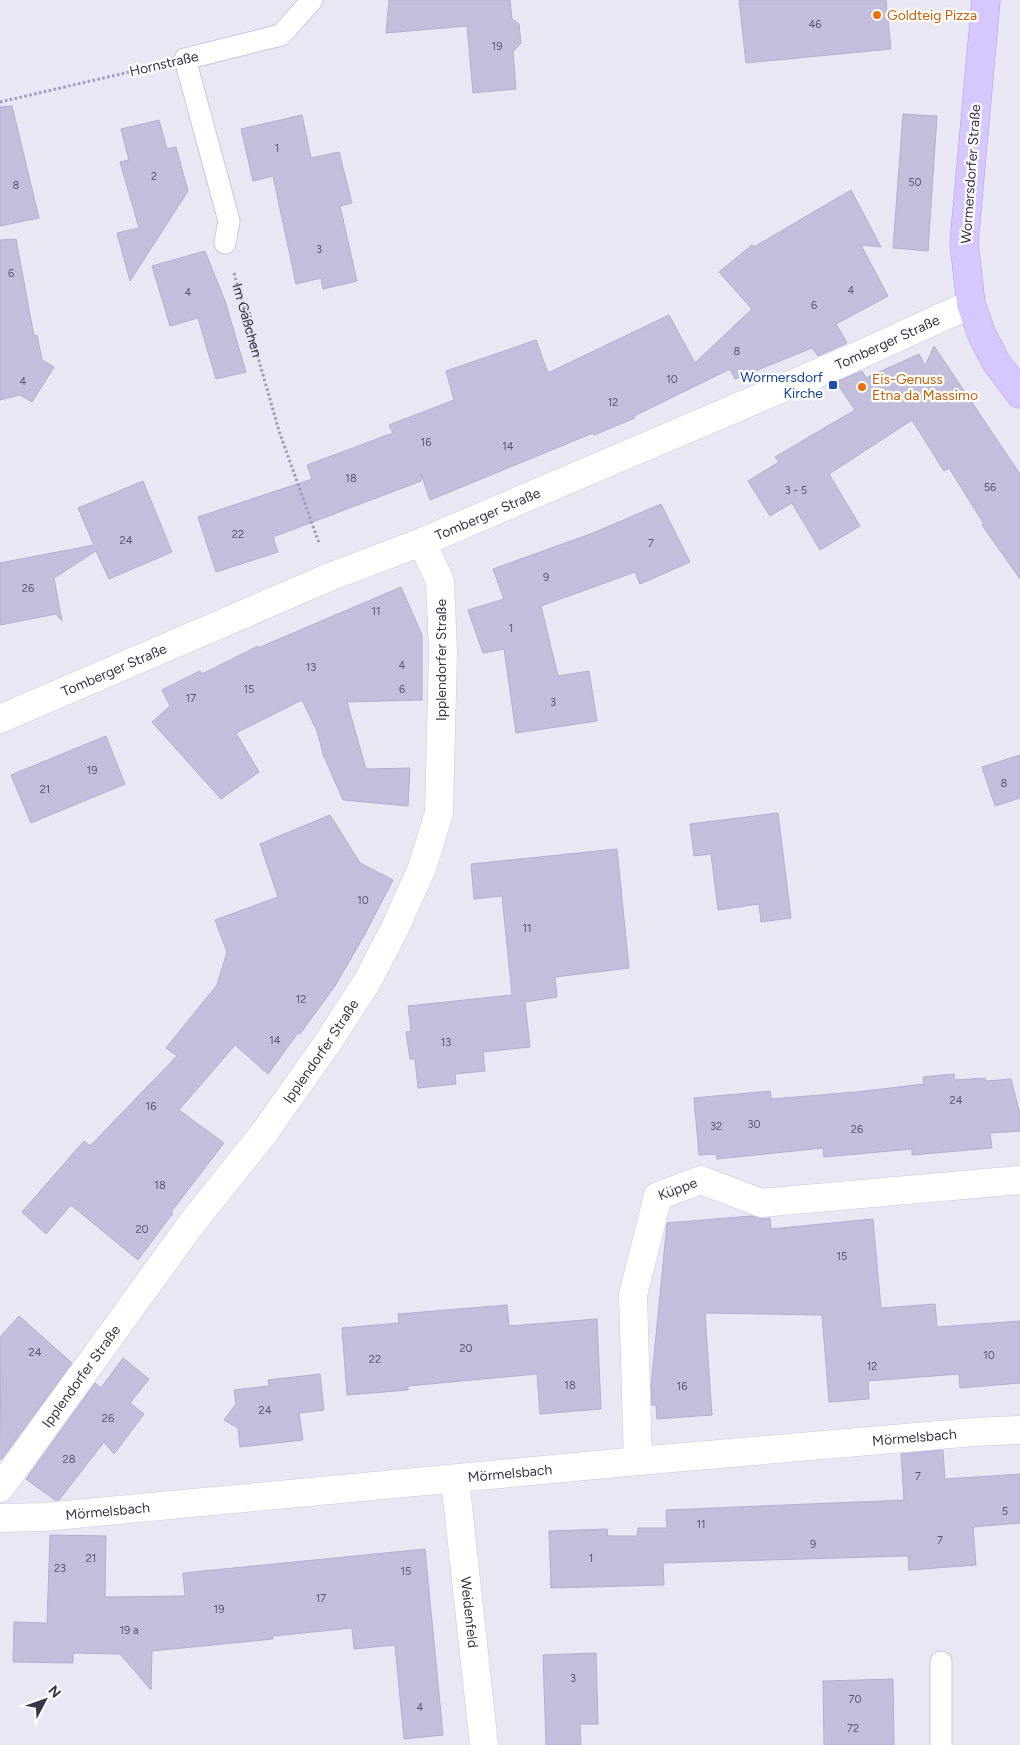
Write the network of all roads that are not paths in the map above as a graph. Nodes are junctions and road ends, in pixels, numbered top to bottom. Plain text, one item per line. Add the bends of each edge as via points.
1 (312, 0) edge
2 (986, 0) edge
3 (225, 243) road end
4 (971, 304) junction
5 (1020, 394) edge
6 (422, 542) junction
7 (0, 719) edge
8 (1020, 1180) edge
9 (1020, 1430) edge
10 (638, 1461) junction
11 (455, 1479) junction
12 (0, 1488) edge
13 (0, 1518) edge
14 (941, 1662) dead end
15 (484, 1745) edge
16 (941, 1745) edge

1 - 3 lane, Hornstraße via 281,35 185,59 229,221
2 - 4 main road, Wormersdorfer Straße via 964,243
4 - 5 main road, Wormersdorfer Straße via 996,362
4 - 6 street, Tomberger Straße via 846,361
6 - 7 street, Tomberger Straße via 332,576
6 - 12 street, Ipplendorfer Straße via 440,581 443,650 439,813 422,868 367,982 326,1045
8 - 10 street, Küppe via 761,1203 701,1180 658,1196 633,1295
9 - 10 street, Mörmelsbach
10 - 11 street, Mörmelsbach
11 - 13 street, Mörmelsbach via 44,1517
11 - 15 street, Weidenfeld
14 - 16 lane

